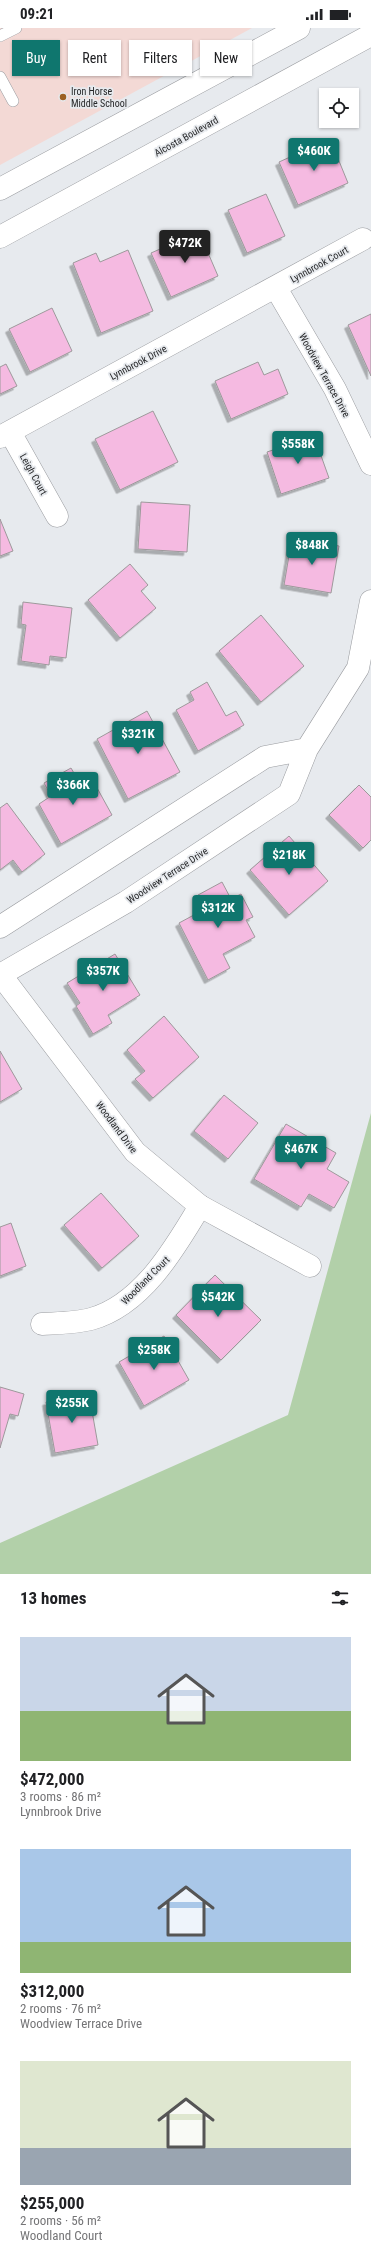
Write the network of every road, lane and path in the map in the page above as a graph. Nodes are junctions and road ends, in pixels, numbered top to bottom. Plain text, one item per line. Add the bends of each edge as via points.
1 (16, 28) edge
2 (289, 30) edge
3 (371, 35) edge
4 (0, 36) edge
5 (0, 77) edge
6 (13, 101) dead end
7 (0, 189) edge
8 (0, 237) edge
9 (363, 240) dead end
10 (276, 288) junction
11 (5, 434) edge
12 (371, 464) edge
13 (57, 516) dead end
14 (371, 601) edge
15 (307, 749) junction
16 (0, 928) edge
17 (0, 975) edge
18 (200, 1206) junction
19 (310, 1266) dead end
20 (42, 1324) dead end

1 - 4 lane
2 - 7 street
3 - 8 street, Alcosta Boulevard
5 - 6 lane
9 - 10 street, Lynnbrook Court
10 - 11 street, Lynnbrook Drive
10 - 12 street, Woodview Terrace Drive via 335,389
11 - 13 street, Leigh Court
14 - 15 street, Woodview Terrace Drive via 358,668
15 - 16 street via 265,757
15 - 17 street, Woodview Terrace Drive via 289,794 126,902
17 - 18 street, Woodland Drive via 135,1152
18 - 19 street, Woodland Drive
18 - 20 street, Woodland Court via 169,1257 122,1304 92,1319

